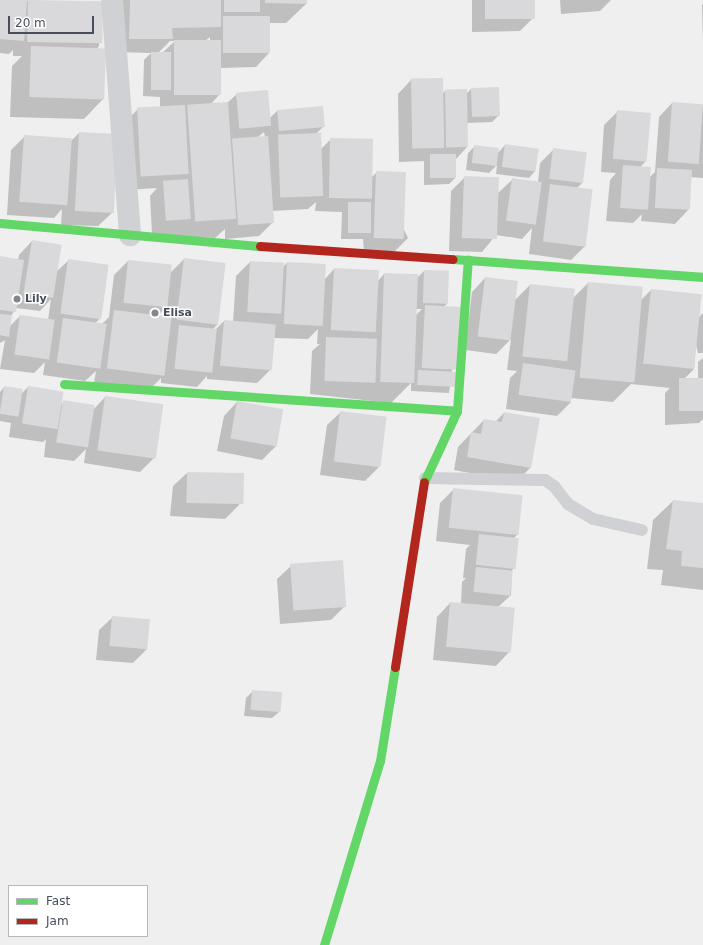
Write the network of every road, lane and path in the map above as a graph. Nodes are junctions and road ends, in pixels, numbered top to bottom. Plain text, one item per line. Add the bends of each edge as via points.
1 (112, 0) edge
2 (0, 223) edge
3 (130, 235) junction
4 (468, 259) junction
5 (703, 277) edge
6 (64, 384) dead end
7 (457, 411) junction
8 (425, 478) junction
9 (642, 530) dead end
10 (324, 945) edge

1 - 3 street
2 - 3 street
3 - 4 street
4 - 5 street
4 - 7 street
6 - 7 street
7 - 8 street
8 - 9 lane via 545,480 554,486 568,504 593,519
8 - 10 street via 380,761

